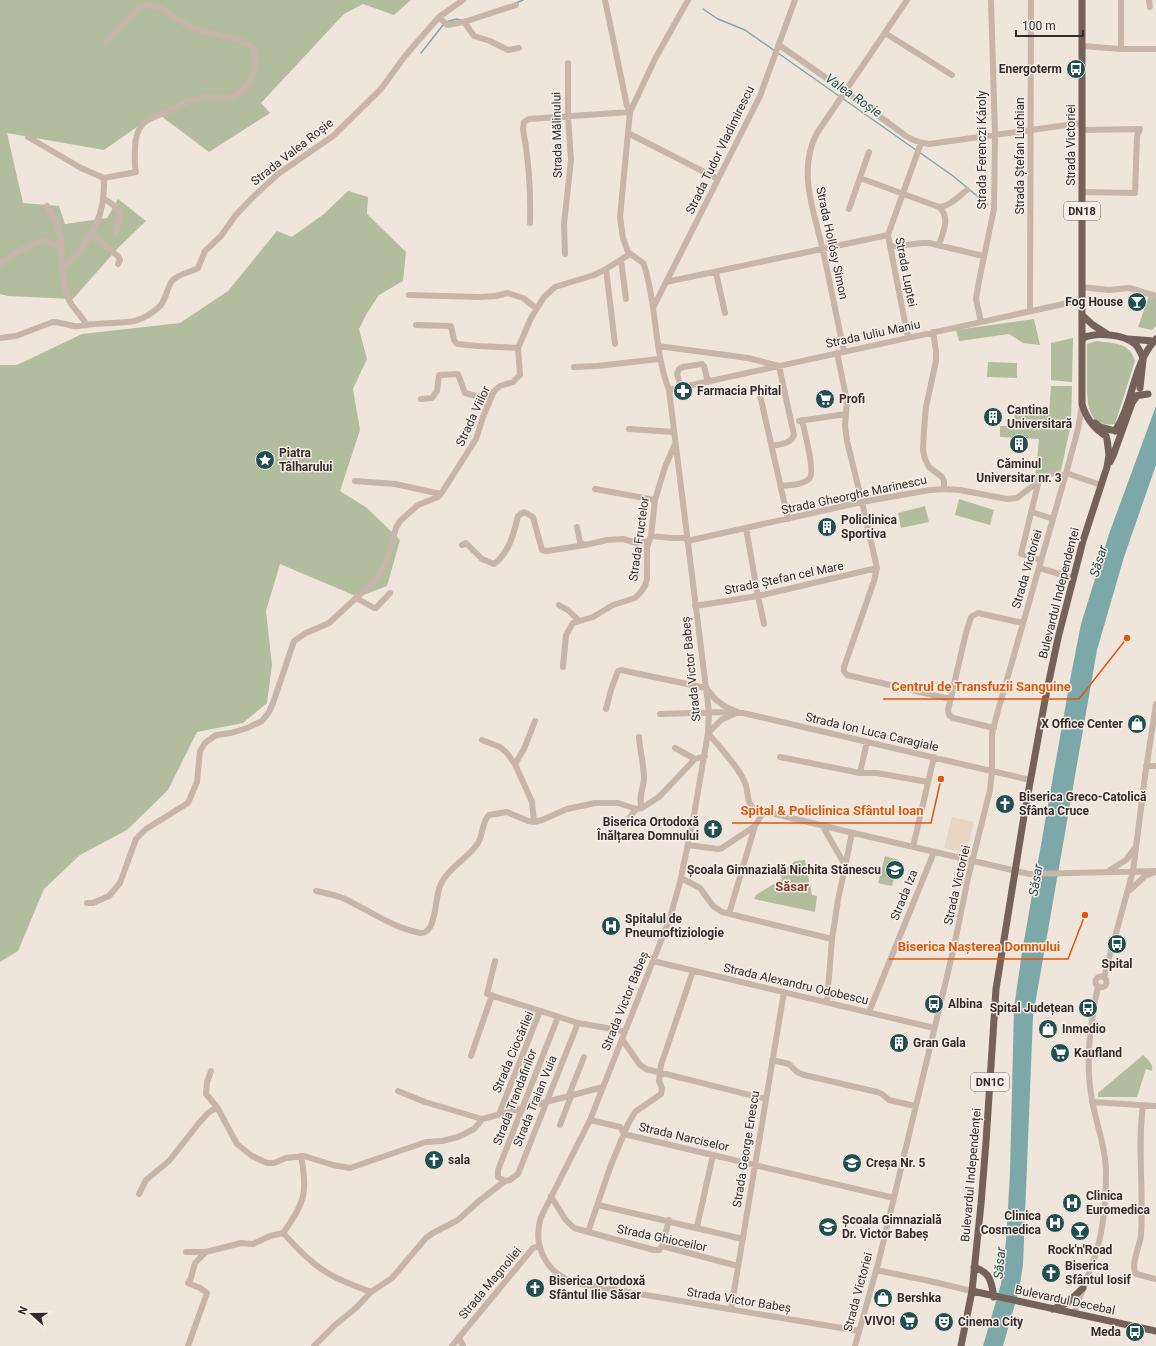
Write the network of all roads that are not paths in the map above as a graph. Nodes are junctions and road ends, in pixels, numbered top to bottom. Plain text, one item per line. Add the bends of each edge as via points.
1 (463, 0) edge
2 (605, 0) edge
3 (795, 0) edge
4 (907, 0) edge
5 (991, 0) edge
6 (1031, 0) edge
7 (1082, 0) edge
8 (1121, 0) edge
9 (688, 1) edge
10 (516, 6) dead end
11 (439, 17) junction
12 (464, 22) junction
13 (885, 33) junction
14 (105, 41) dead end
15 (1082, 46) junction
16 (519, 48) dead end
17 (1121, 49) junction
18 (1156, 49) edge
19 (777, 50) junction
20 (568, 63) dead end
21 (952, 75) dead end
22 (843, 95) junction
23 (630, 112) junction
24 (568, 117) junction
25 (1082, 127) junction
26 (1030, 130) junction
27 (628, 133) junction
28 (995, 135) junction
29 (28, 137) dead end
30 (921, 143) junction
31 (869, 152) dead end
32 (104, 178) junction
33 (860, 178) junction
34 (718, 179) junction
35 (967, 190) dead end
36 (1082, 192) junction
37 (902, 193) junction
38 (103, 198) junction
39 (47, 206) dead end
40 (939, 207) junction
41 (849, 209) dead end
42 (530, 223) dead end
43 (116, 232) dead end
44 (91, 235) junction
45 (888, 235) junction
46 (939, 245) junction
47 (890, 247) junction
48 (62, 249) junction
49 (822, 249) junction
50 (565, 254) dead end
51 (630, 254) junction
52 (983, 256) junction
53 (621, 260) junction
54 (0, 264) edge
55 (118, 264) dead end
56 (62, 268) junction
57 (606, 269) junction
58 (716, 273) junction
59 (666, 282) junction
60 (1082, 287) junction
61 (409, 295) dead end
62 (1156, 296) edge
63 (626, 299) dead end
64 (1082, 300) junction
65 (654, 306) junction
66 (536, 308) junction
67 (1030, 311) junction
68 (725, 313) dead end
69 (1082, 314) junction
70 (981, 322) junction
71 (87, 325) junction
72 (416, 325) dead end
73 (933, 332) junction
74 (1109, 335) junction
75 (0, 338) edge
76 (908, 338) junction
77 (1083, 338) junction
78 (1126, 339) junction
79 (1155, 340) edge
80 (615, 344) dead end
81 (658, 346) junction
82 (518, 348) junction
83 (844, 352) junction
84 (837, 353) junction
85 (1144, 358) junction
86 (660, 359) junction
87 (779, 366) junction
88 (574, 367) dead end
89 (708, 382) junction
90 (1083, 382) junction
91 (681, 388) junction
92 (669, 390) junction
93 (1137, 391) junction
94 (492, 395) junction
95 (760, 395) dead end
96 (1148, 395) dead end
97 (421, 399) dead end
98 (1082, 404) junction
99 (846, 414) junction
100 (802, 420) junction
101 (792, 422) junction
102 (1090, 422) junction
103 (629, 429) dead end
104 (1078, 429) junction
105 (674, 432) junction
106 (1110, 434) junction
107 (675, 443) junction
108 (772, 446) junction
109 (1113, 456) junction
110 (1107, 467) junction
111 (1066, 475) junction
112 (355, 480) dead end
113 (1039, 480) junction
114 (1101, 485) junction
115 (781, 486) junction
116 (595, 489) dead end
117 (944, 489) junction
118 (441, 494) junction
119 (656, 500) junction
120 (862, 502) junction
121 (1032, 512) junction
122 (788, 519) junction
123 (1053, 519) junction
124 (577, 527) dead end
125 (746, 528) junction
126 (650, 538) junction
127 (687, 540) junction
128 (462, 545) dead end
129 (585, 545) junction
130 (1041, 560) junction
131 (876, 568) junction
132 (1039, 568) junction
133 (1073, 578) junction
134 (390, 593) dead end
135 (758, 596) junction
136 (356, 598) junction
137 (559, 605) dead end
138 (695, 606) junction
139 (578, 620) junction
140 (1023, 623) junction
141 (764, 624) dead end
142 (563, 667) dead end
143 (706, 688) junction
144 (950, 699) junction
145 (1156, 704) edge
146 (606, 710) dead end
147 (708, 712) junction
148 (738, 712) junction
149 (660, 714) dead end
150 (536, 721) dead end
151 (994, 728) junction
152 (708, 733) junction
153 (639, 737) dead end
154 (482, 740) dead end
155 (867, 742) junction
156 (675, 748) dead end
157 (705, 756) junction
158 (780, 757) dead end
159 (934, 757) junction
160 (695, 759) junction
161 (515, 764) junction
162 (1146, 766) junction
163 (1156, 766) edge
164 (992, 771) junction
165 (860, 773) junction
166 (1030, 780) junction
167 (928, 782) junction
168 (639, 808) junction
169 (764, 811) junction
170 (534, 822) junction
171 (624, 825) dead end
172 (822, 825) junction
173 (755, 826) junction
174 (852, 833) junction
175 (688, 845) junction
176 (913, 847) junction
177 (1135, 848) junction
178 (934, 852) junction
179 (973, 861) junction
180 (845, 865) junction
181 (1016, 870) junction
182 (1109, 871) junction
183 (1133, 871) junction
184 (1156, 871) edge
185 (681, 878) junction
186 (316, 891) dead end
187 (1128, 893) junction
188 (87, 903) dead end
189 (729, 914) junction
190 (832, 939) junction
191 (495, 961) dead end
192 (653, 961) junction
193 (693, 971) junction
194 (784, 992) junction
195 (489, 994) junction
196 (827, 1002) junction
197 (540, 1011) junction
198 (869, 1012) junction
199 (558, 1017) junction
200 (578, 1023) junction
201 (934, 1028) junction
202 (625, 1032) junction
203 (622, 1039) junction
204 (471, 1056) dead end
205 (584, 1056) dead end
206 (772, 1060) junction
207 (211, 1071) dead end
208 (660, 1074) junction
209 (603, 1087) junction
210 (398, 1091) dead end
211 (570, 1095) junction
212 (766, 1099) junction
213 (546, 1101) junction
214 (1092, 1102) junction
215 (217, 1106) junction
216 (915, 1106) junction
217 (1143, 1106) junction
218 (1156, 1106) edge
219 (523, 1108) junction
220 (499, 1114) junction
221 (482, 1119) junction
222 (590, 1120) junction
223 (560, 1126) dead end
224 (624, 1134) junction
225 (713, 1155) junction
226 (301, 1156) junction
227 (755, 1165) junction
228 (505, 1181) junction
229 (139, 1194) dead end
230 (550, 1196) junction
231 (894, 1198) junction
232 (598, 1205) junction
233 (669, 1220) junction
234 (697, 1227) junction
235 (588, 1232) junction
236 (284, 1233) junction
237 (743, 1239) junction
238 (539, 1246) junction
239 (662, 1246) junction
240 (186, 1252) dead end
241 (206, 1252) junction
242 (738, 1266) junction
243 (974, 1267) junction
244 (876, 1270) junction
245 (1156, 1279) edge
246 (1083, 1288) junction
247 (972, 1291) junction
248 (371, 1292) junction
249 (994, 1297) junction
250 (731, 1309) junction
251 (1053, 1309) junction
252 (1074, 1313) junction
253 (859, 1331) junction
254 (1156, 1331) edge
255 (459, 1337) junction
256 (188, 1346) edge
257 (314, 1346) edge
258 (452, 1346) edge
259 (463, 1346) edge
260 (854, 1346) edge
261 (962, 1346) edge

1 - 11 street, Strada Valea Roșie
2 - 23 street
3 - 19 street, Strada Tudor Vladimirescu
4 - 13 street, Strada Hollósy Simon
5 - 28 street, Strada Ferenczi Károly
6 - 26 street, Strada Ștefan Luchian
7 - 15 main road, Strada Victoriei / DN18
8 - 17 street
9 - 23 street via 655,59
10 - 12 street
11 - 12 street via 447,25
11 - 71 street, Strada Valea Roșie via 405,56 381,89 353,117 333,136 269,181 205,251 198,268 172,280 163,302 152,313 137,321
12 - 16 street via 474,36 508,50
13 - 21 street
13 - 22 street, Strada Hollósy Simon
14 - 32 street via 140,7 147,4 155,5 191,27 252,46 255,60 250,82 236,95 228,98 212,96 195,99 146,121 137,132 136,172
15 - 17 street
15 - 25 main road, Strada Victoriei / DN18
17 - 18 street
19 - 22 street
19 - 34 street, Strada Tudor Vladimirescu via 760,96
20 - 24 street, Strada Mălinului
22 - 30 street
22 - 49 street, Strada Hollósy Simon via 810,147 809,194
23 - 24 street
23 - 27 street
24 - 42 street via 529,119 524,122 530,169
24 - 50 street, Strada Mălinului via 571,160 564,224
25 - 26 street
25 - 36 main road, Strada Victoriei / DN18
25 - 36 street via 1140,129 1137,136 1135,193
26 - 28 street
26 - 67 street, Strada Ștefan Luchian
27 - 34 street
27 - 51 street via 620,217 623,238
28 - 30 street
28 - 52 street, Strada Ferenczi Károly via 994,209
29 - 32 street
30 - 37 street, Strada Luptei
31 - 33 street
32 - 38 street
33 - 37 street
33 - 41 street
34 - 59 street, Strada Tudor Vladimirescu
35 - 40 street via 951,203
36 - 60 main road, Strada Victoriei / DN18
37 - 40 street
37 - 45 street, Strada Luptei
38 - 43 street via 120,212
38 - 44 street
39 - 48 street via 57,222
40 - 46 street via 946,220
44 - 55 street via 118,256
44 - 56 street via 83,248
45 - 47 street, Strada Luptei
45 - 49 street
46 - 47 street via 922,243
46 - 52 street
47 - 76 street, Strada Luptei
48 - 54 street via 47,242 39,242
48 - 56 street
49 - 58 street
49 - 83 street, Strada Hollósy Simon
51 - 53 street, Strada Viilor
51 - 65 street, Strada Victor Babeș via 643,263
52 - 70 street, Strada Ferenczi Károly via 976,299
53 - 57 street, Strada Viilor
53 - 63 street
56 - 71 street via 70,303
57 - 66 street, Strada Viilor via 555,287
57 - 80 street
58 - 59 street
58 - 68 street
59 - 65 street, Strada Tudor Vladimirescu
60 - 62 street via 1112,290 1128,288
60 - 64 main road, Strada Victoriei / DN18
61 - 66 street via 479,297 508,293 523,298
64 - 67 street, Strada Iuliu Maniu
64 - 69 main road, Strada Victoriei / DN18
65 - 81 street, Strada Victor Babeș
66 - 82 street, Strada Viilor
67 - 70 street, Strada Iuliu Maniu
69 - 74 main road
69 - 77 main road, Strada Victoriei / DN18
70 - 73 street, Strada Iuliu Maniu
71 - 75 street, Strada Valea Roșie via 74,326 52,322 16,336
72 - 82 street via 451,326 457,344
73 - 76 street, Strada Iuliu Maniu
73 - 117 street via 936,361 926,407 924,450 929,467 942,476
74 - 77 main road, DN1C via 1090,335
74 - 78 main road, DN1C
76 - 83 street, Strada Iuliu Maniu
77 - 90 main road, Strada Victoriei
78 - 79 main road, Bulevardul Independenței / DN1C
78 - 85 main road via 1136,346
79 - 85 main road, Bulevardul Independenței / DN1C
81 - 86 street, Strada Victor Babeș
81 - 87 street via 748,358
82 - 94 street, Strada Viilor via 518,378 497,387
83 - 84 street, Strada Iuliu Maniu
84 - 87 street, Strada Iuliu Maniu
84 - 99 street via 847,401
85 - 93 main road, Bulevardul Independenței / DN1C
86 - 88 street
86 - 92 street, Strada Victor Babeș
87 - 89 street, Strada Iuliu Maniu
87 - 101 street
89 - 91 street, Strada Iuliu Maniu
89 - 91 street via 702,364 683,367 678,369 677,374
90 - 98 main road, Strada Victoriei
90 - 106 main road, Strada Victoriei via 1090,417
91 - 92 street, Strada Iuliu Maniu
92 - 105 street, Strada Victor Babeș
93 - 96 main road
93 - 106 main road, Bulevardul Independenței / DN1C
93 - 109 main road, Bulevardul Independenței / DN1C
94 - 97 street via 470,395 465,392 458,374 439,375 437,391 432,398
94 - 118 street, Strada Viilor via 474,444
95 - 108 street
98 - 102 main road, Strada Victoriei
98 - 104 street, Strada Victoriei
99 - 100 street
99 - 120 street via 845,426
100 - 101 street
100 - 115 street via 811,467 810,477 808,481
101 - 108 street via 794,435 791,441
102 - 104 street
102 - 106 main road, Strada Victoriei via 1099,431
103 - 105 street
104 - 111 street, Strada Victoriei
105 - 107 street, Strada Victor Babeș
106 - 109 main road via 1112,442 1116,440
106 - 110 main road, Bulevardul Independenței / DN1C
107 - 119 street, Strada Fructelor
107 - 127 street, Strada Victor Babeș
108 - 115 street
109 - 110 main road, Bulevardul Independenței / DN1C
110 - 114 main road, Bulevardul Independenței / DN1C
111 - 113 street, Strada Gheorghe Marinescu via 1052,473
111 - 114 street, Strada Gheorghe Marinescu
111 - 123 street, Strada Victoriei
112 - 118 street via 395,484
113 - 117 street, Strada Gheorghe Marinescu via 1017,498 1012,499
113 - 121 street
114 - 133 main road, Bulevardul Independenței / DN1C
115 - 122 street
116 - 119 street
117 - 120 street, Strada Gheorghe Marinescu
118 - 136 street, Strada Viilor via 418,505 400,521 383,569
119 - 126 street, Strada Fructelor
120 - 122 street, Strada Gheorghe Marinescu
120 - 131 street
121 - 123 street
121 - 130 street via 1021,554
122 - 125 street, Strada Gheorghe Marinescu
123 - 130 street, Strada Victoriei
124 - 129 street via 580,542
125 - 127 street, Strada Gheorghe Marinescu
125 - 135 street
126 - 127 street, Strada Gheorghe Marinescu
126 - 129 street, Strada Gheorghe Marinescu via 637,544 623,539
126 - 139 street, Strada Fructelor via 646,552 647,579 640,593 635,598 613,605 593,617
127 - 138 street, Strada Victor Babeș
128 - 129 street, Strada Gheorghe Marinescu via 466,543 482,560 494,564 501,559 513,537 518,516 524,512 532,517 542,550
130 - 132 street, Strada Victoriei
131 - 135 street, Strada Ștefan cel Mare
131 - 144 street via 844,671 847,675
132 - 133 street
132 - 140 street, Strada Victoriei
133 - 166 main road, Bulevardul Independenței / DN1C via 1052,664
134 - 136 street via 376,608
135 - 138 street, Strada Ștefan cel Mare
135 - 141 street
136 - 188 street, Strada Viilor via 329,624 294,641 273,702 262,721 231,733 216,734 205,743 200,751 197,782 188,803 146,828 136,839 120,884 108,896
137 - 139 street
138 - 143 street, Strada Victor Babeș
139 - 142 street via 573,623 566,635
140 - 144 street via 978,613 971,617
140 - 151 street, Strada Victoriei
143 - 146 street via 621,670 618,671
143 - 147 street, Strada Victor Babeș
143 - 148 street via 716,700
144 - 151 street via 948,710 953,718
145 - 162 street
147 - 148 street, Strada Ion Luca Caragiale
147 - 149 street, Strada Ion Luca Caragiale
147 - 152 street, Strada Victor Babeș
148 - 152 street via 721,720
148 - 155 street, Strada Ion Luca Caragiale
150 - 161 street
151 - 164 street, Strada Victoriei
152 - 157 street, Strada Victor Babeș
152 - 169 street via 739,771 745,782 750,806
153 - 168 street via 644,769
154 - 161 street via 500,747
155 - 159 street, Strada Ion Luca Caragiale
155 - 165 street
156 - 160 street
157 - 160 street
157 - 175 street, Strada Victor Babeș
158 - 165 street
159 - 164 street, Strada Ion Luca Caragiale
159 - 167 street
160 - 168 street via 659,797
161 - 170 street via 532,802
162 - 163 street
162 - 177 street
164 - 166 street, Strada Ion Luca Caragiale
164 - 179 street, Strada Victoriei
165 - 167 street
166 - 181 main road, Bulevardul Independenței / DN1C
167 - 176 street
168 - 170 street via 618,803 596,803 567,809
168 - 171 street
169 - 172 street
169 - 173 street
170 - 186 street via 507,812 489,815 478,843 440,885 434,914 426,932 421,933 389,922 345,899
172 - 174 street
172 - 180 street
173 - 175 street via 718,849
173 - 189 street
174 - 176 street
174 - 180 street
175 - 185 street, Strada Victor Babeș
176 - 178 street
177 - 182 street via 1128,858
177 - 183 street
178 - 179 street
178 - 198 street, Strada Iza
179 - 181 street
179 - 201 street, Strada Victoriei
180 - 190 street
181 - 182 street via 1028,874
181 - 243 main road, Bulevardul Independenței / DN1C via 996,989 986,1150
182 - 183 street
183 - 184 street
183 - 187 street
184 - 187 street via 1144,876
185 - 189 street via 700,888 716,909
185 - 192 street, Strada Victor Babeș via 670,918
187 - 214 street via 1102,977 1107,983 1100,986 1090,1029 1088,1054
189 - 190 street
190 - 196 street
191 - 195 street
192 - 193 street, Strada Alexandru Odobescu
192 - 202 street, Strada Victor Babeș
193 - 194 street, Strada Alexandru Odobescu
193 - 208 street
194 - 196 street, Strada Alexandru Odobescu
194 - 206 street, Strada George Enescu
195 - 197 street
195 - 204 street
196 - 198 street, Strada Alexandru Odobescu
197 - 199 street, Strada Ciocârliei
197 - 220 street, Strada Ciocârliei
198 - 201 street, Strada Alexandru Odobescu
199 - 200 street, Strada Ciocârliei
199 - 219 street, Strada Trandafirilor
200 - 202 street, Strada Ciocârliei
200 - 213 street, Strada Traian Vuia
201 - 216 street, Strada Victoriei
202 - 203 street, Strada Victor Babeș
203 - 208 street via 643,1068
203 - 209 street, Strada Victor Babeș
205 - 211 street
206 - 212 street, Strada George Enescu
206 - 216 street via 789,1064 804,1075 876,1092 889,1100
207 - 215 street, Strada Ciocârliei via 206,1094
208 - 212 street
208 - 224 street via 661,1094 635,1112
209 - 211 street, Strada Ciocârliei
209 - 222 street, Strada Victor Babeș
210 - 221 street
211 - 213 street, Strada Ciocârliei
211 - 223 street
212 - 227 street, Strada George Enescu
213 - 219 street, Strada Ciocârliei
213 - 228 street, Strada Traian Vuia via 518,1174
214 - 217 street
214 - 246 street via 1106,1167 1105,1194 1099,1241
215 - 226 street, Strada Ciocârliei via 237,1144 256,1158 270,1164
215 - 229 street via 199,1123 169,1161 146,1180
216 - 231 street, Strada Victoriei
217 - 218 street
217 - 245 street via 1140,1127 1141,1237 1134,1267 1136,1274
219 - 220 street, Strada Ciocârliei
219 - 228 street, Strada Trandafirilor via 497,1175
220 - 221 street, Strada Ciocârliei
221 - 226 street, Strada Ciocârliei via 474,1129 458,1137 426,1142 350,1168
222 - 224 street, Strada Narciselor via 620,1128
222 - 230 street, Strada Victor Babeș
224 - 225 street, Strada Narciselor
224 - 232 street
225 - 227 street, Strada Narciselor
225 - 234 street
226 - 236 street via 305,1190 297,1213
227 - 231 street, Strada Narciselor
227 - 237 street, Strada George Enescu
228 - 248 street, Strada Traian Vuia via 458,1220 432,1233 392,1278
230 - 235 street, Strada Ghioceilor via 569,1224
230 - 238 street, Strada Victor Babeș via 539,1223
231 - 244 street, Strada Victoriei
232 - 233 street
232 - 235 street
233 - 234 street
233 - 239 street
234 - 237 street
235 - 239 street, Strada Ghioceilor via 654,1250 659,1250
236 - 241 street via 253,1244 241,1243
236 - 248 street via 317,1266 339,1280
237 - 242 street, Strada George Enescu
238 - 250 street, Strada Victor Babeș via 546,1262 554,1271 562,1278 575,1283
238 - 255 street, Strada Magnoliei via 533,1248
239 - 242 street, Strada Ghioceilor
240 - 241 street
241 - 256 street via 195,1263 188,1283 207,1293
242 - 250 street, Strada George Enescu
243 - 247 main road, Bulevardul Independenței / DN1C
243 - 249 main road via 990,1278
244 - 247 street, Bulevardul Decebal
244 - 253 street, Strada Victoriei
246 - 251 main road via 1068,1303
246 - 252 street
247 - 249 main road, Bulevardul Decebal
247 - 261 main road, Bulevardul Independenței / DN1C
248 - 257 street, Strada Traian Vuia
249 - 251 main road, Bulevardul Decebal
250 - 253 street, Strada Victor Babeș
251 - 252 main road, Bulevardul Decebal
252 - 254 main road, Bulevardul Decebal
253 - 260 street, Strada Victoriei
255 - 258 street, Strada Magnoliei
255 - 259 street, Strada Magnoliei

